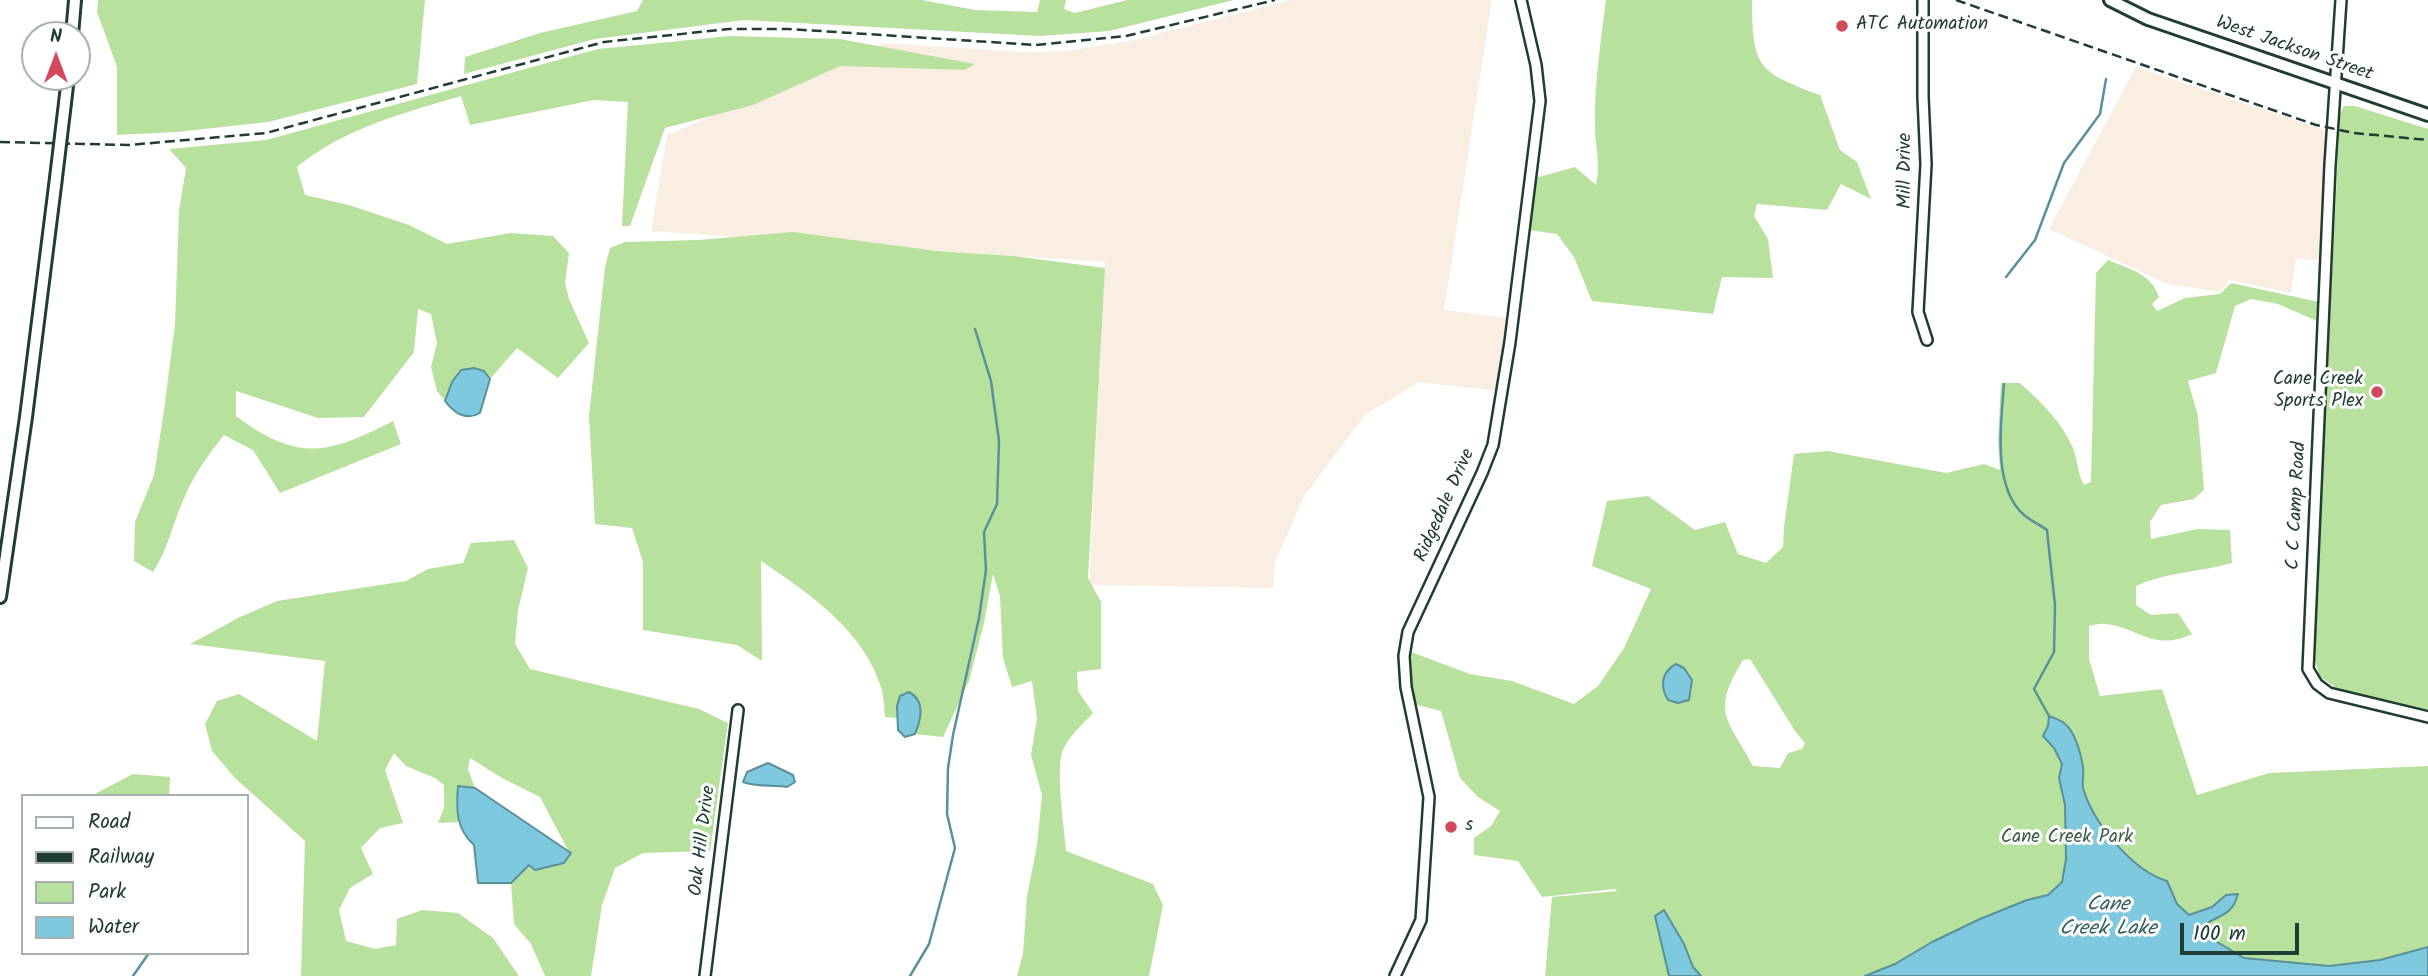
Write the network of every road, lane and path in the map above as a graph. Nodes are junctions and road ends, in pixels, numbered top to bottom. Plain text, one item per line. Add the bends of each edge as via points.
1 (75, 0) edge
2 (1521, 0) edge
3 (1923, 0) edge
4 (2110, 0) edge
5 (2341, 0) edge
6 (73, 21) edge
7 (2337, 83) junction
8 (66, 91) edge
9 (2428, 116) edge
10 (1927, 340) dead end
11 (0, 597) edge
12 (738, 710) dead end
13 (2428, 717) edge
14 (705, 976) edge
15 (1395, 976) edge

1 - 6 street
2 - 15 street, Ridgedale Drive via 1540,101 1510,342 1493,445 1408,632 1406,687 1429,797 1421,920
3 - 10 street, Mill Drive via 1926,164 1918,312
4 - 7 street, West Jackson Street via 2148,19
5 - 7 street, C C Camp Road
7 - 9 street, West Jackson Street
7 - 13 street, C C Camp Road via 2308,669 2329,693
8 - 11 street, bridge
12 - 14 street, Oak Hill Drive

